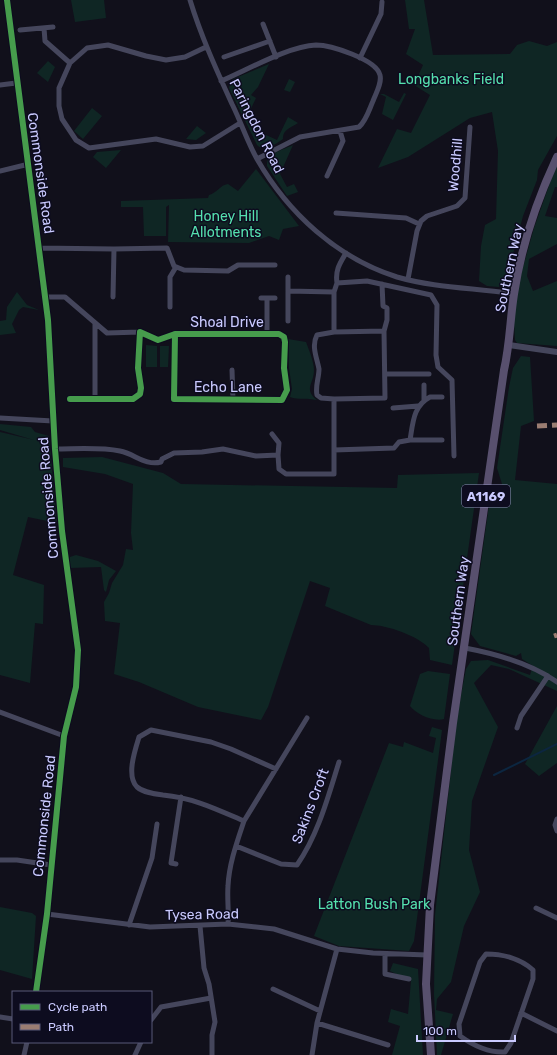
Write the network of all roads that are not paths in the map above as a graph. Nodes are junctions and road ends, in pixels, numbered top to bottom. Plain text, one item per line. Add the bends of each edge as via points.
1 (7, 0) edge
2 (190, 0) edge
3 (382, 2) dead end
4 (263, 24) dead end
5 (53, 27) dead end
6 (44, 28) junction
7 (20, 30) dead end
8 (270, 41) junction
9 (206, 47) junction
10 (224, 56) dead end
11 (276, 57) junction
12 (360, 58) junction
13 (70, 63) junction
14 (221, 81) junction
15 (16, 83) junction
16 (0, 85) edge
17 (240, 123) junction
18 (470, 127) dead end
19 (340, 131) junction
20 (557, 157) edge
21 (257, 159) junction
22 (29, 164) junction
23 (0, 171) edge
24 (327, 176) dead end
25 (336, 213) dead end
26 (419, 224) junction
27 (39, 248) junction
28 (114, 250) junction
29 (346, 253) junction
30 (275, 265) dead end
31 (176, 267) junction
32 (288, 277) dead end
33 (408, 279) junction
34 (338, 283) junction
35 (382, 284) junction
36 (288, 291) junction
37 (334, 292) junction
38 (514, 294) junction
39 (45, 297) junction
40 (113, 297) dead end
41 (275, 298) dead end
42 (170, 307) dead end
43 (288, 321) dead end
44 (95, 324) junction
45 (384, 331) junction
46 (140, 332) junction
47 (334, 332) junction
48 (174, 334) junction
49 (267, 334) junction
50 (510, 345) junction
51 (557, 352) edge
52 (232, 370) dead end
53 (384, 374) junction
54 (429, 374) dead end
55 (424, 385) dead end
56 (442, 398) dead end
57 (70, 399) dead end
58 (95, 399) junction
59 (233, 399) junction
60 (334, 399) junction
61 (282, 400) joint
62 (424, 400) junction
63 (418, 406) junction
64 (393, 408) dead end
65 (0, 418) edge
66 (53, 421) junction
67 (272, 434) dead end
68 (410, 440) junction
69 (442, 440) dead end
70 (55, 449) junction
71 (334, 450) junction
72 (278, 455) junction
73 (454, 456) dead end
74 (465, 648) junction
75 (548, 676) junction
76 (557, 682) edge
77 (0, 712) edge
78 (307, 718) dead end
79 (517, 728) dead end
80 (64, 736) junction
81 (339, 762) dead end
82 (276, 769) junction
83 (181, 797) junction
84 (557, 819) edge
85 (244, 821) junction
86 (157, 824) dead end
87 (557, 831) edge
88 (236, 846) junction
89 (0, 860) edge
90 (176, 864) dead end
91 (51, 866) junction
92 (536, 908) dead end
93 (47, 914) junction
94 (557, 918) edge
95 (228, 924) junction
96 (129, 925) junction
97 (200, 926) junction
98 (337, 949) junction
99 (384, 954) junction
100 (426, 955) junction
101 (409, 979) dead end
102 (273, 989) dead end
103 (36, 991) edge
104 (212, 998) junction
105 (320, 1011) junction
106 (521, 1013) junction
107 (0, 1017) edge
108 (152, 1019) edge
109 (12, 1020) edge
110 (317, 1023) junction
111 (557, 1031) edge
112 (27, 1043) edge
113 (141, 1043) edge
114 (388, 1045) dead end
115 (24, 1055) edge
116 (135, 1055) edge
117 (212, 1055) edge
118 (312, 1055) edge
119 (431, 1055) edge

1 - 15 street, Commonside Road
2 - 9 street, Paringdon Road
3 - 12 street via 381,14
4 - 8 street
5 - 6 street
6 - 7 street
6 - 13 street via 45,42
8 - 10 street
8 - 11 street
9 - 13 street via 185,57 166,60 103,44 87,48
9 - 14 street, Paringdon Road
11 - 12 street via 316,45 332,47
11 - 14 street
12 - 19 street via 377,68 380,75 379,84 362,124
13 - 17 street via 60,88 60,111 62,119 76,140 89,148 156,139 190,147 203,146
14 - 17 street, Paringdon Road
15 - 16 street
15 - 22 street, Commonside Road
17 - 21 street, Paringdon Road
18 - 26 street, Woodhill via 465,198 457,206 427,216
19 - 21 street via 300,137
19 - 24 street via 343,141
20 - 38 main road, Southern Way / A1169 via 538,203
21 - 29 street, Paringdon Road via 291,207 326,240
22 - 23 street
22 - 27 street, Commonside Road
25 - 26 street via 406,218
26 - 33 street
27 - 28 street
27 - 39 street, Commonside Road
28 - 31 street via 167,248
28 - 40 street
29 - 33 street, Paringdon Road via 386,272
29 - 34 street via 338,267
30 - 31 street via 238,265 228,271 184,270
31 - 42 street via 170,277
32 - 36 street
33 - 38 street, Paringdon Road
34 - 35 street via 367,281
34 - 37 street
35 - 45 street via 383,306 387,308
35 - 73 street via 431,295 437,305 436,355 438,367 452,380
36 - 37 street
36 - 43 street
37 - 47 street
38 - 50 main road, Southern Way / A1169
39 - 44 street via 65,296
39 - 66 street, Commonside Road
41 - 49 street via 264,298
44 - 46 street via 107,333
44 - 58 street
45 - 47 street
45 - 53 street
46 - 48 street, Shoal Drive via 158,340
46 - 58 street via 140,394 133,399
47 - 60 street via 317,335 314,345 319,371 317,395 321,398
48 - 49 street, Shoal Drive
48 - 59 street, Echo Lane via 174,399
49 - 61 street, Shoal Drive via 279,334 284,337 287,390
50 - 51 street
50 - 74 main road, Southern Way / A1169 via 504,370
52 - 59 street
53 - 54 street
53 - 60 street via 385,398
55 - 62 street
56 - 62 street via 430,397
57 - 58 street
59 - 61 street, Echo Lane
60 - 71 street
62 - 63 street
63 - 64 street
63 - 68 street
65 - 66 street
66 - 70 street, Commonside Road
67 - 72 street via 279,443
68 - 69 street
68 - 71 street via 399,442 394,448
70 - 72 street via 121,451 155,463 174,453 223,448 256,456
70 - 80 street, Commonside Road via 62,535 78,650 76,687
71 - 72 street via 334,474 286,474 279,469
74 - 75 street via 508,658
74 - 100 main road, Southern Way / A1169 via 453,723
75 - 76 street
75 - 79 street via 521,716
77 - 80 street
78 - 82 street
80 - 91 street, Commonside Road
81 - 88 street, Sakins Croft via 322,814 297,865 281,864
82 - 83 street via 210,742 151,730 139,737 132,776 137,787 151,794
82 - 85 street
83 - 85 street via 202,802
83 - 90 street via 171,864
84 - 87 street
85 - 88 street
86 - 96 street via 152,858
88 - 95 street via 230,866
89 - 91 street via 18,860
91 - 93 street, Commonside Road
92 - 94 street
93 - 96 street, Tysea Road
93 - 103 street, Commonside Road
95 - 97 street, Tysea Road
95 - 98 street, Tysea Road via 274,929
96 - 97 street, Tysea Road
97 - 104 street via 204,968
98 - 99 street, Tysea Road
98 - 105 street
99 - 100 street, Tysea Road
99 - 101 street via 385,974
100 - 119 main road, Southern Way / A1169
102 - 105 street
104 - 108 street via 161,1007
104 - 117 street via 215,1022
105 - 110 street
106 - 106 street via 511,1043 505,1052 494,1052 471,1044 460,1036 459,1024 480,962 486,954 497,954 525,963 533,970 533,979
106 - 111 street
107 - 109 street
110 - 114 street
110 - 118 street
112 - 115 street
113 - 116 street

